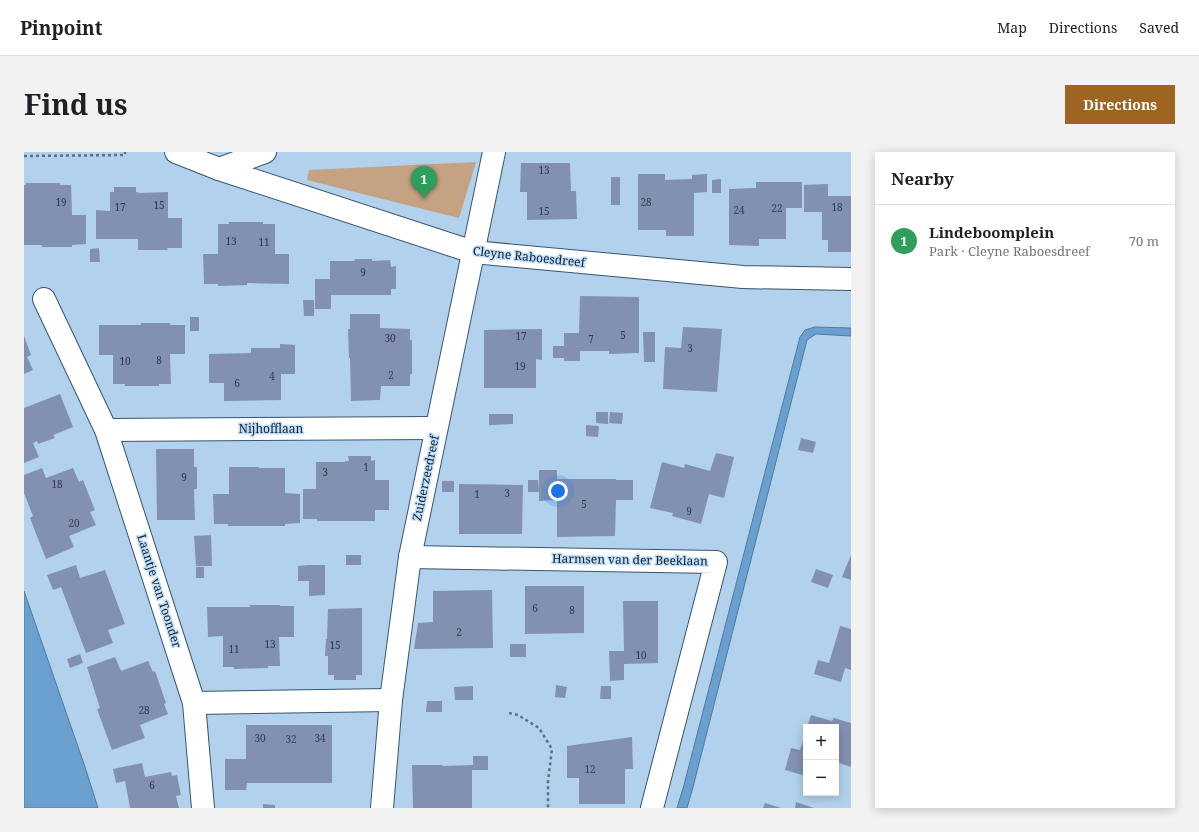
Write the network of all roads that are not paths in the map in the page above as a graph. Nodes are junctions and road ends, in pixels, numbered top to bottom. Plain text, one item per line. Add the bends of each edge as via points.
1 (176, 152) edge
2 (265, 152) edge
3 (494, 152) edge
4 (219, 169) junction
5 (474, 252) junction
6 (851, 279) edge
7 (44, 299) dead end
8 (436, 428) junction
9 (106, 430) junction
10 (410, 557) junction
11 (391, 700) junction
12 (194, 703) junction
13 (203, 808) edge
14 (382, 808) edge
15 (652, 808) edge

1 - 4 street, Cleyne Raboesdreef
2 - 4 street
3 - 5 street, Zuiderzeedreef
4 - 5 street, Cleyne Raboesdreef
5 - 6 street, Cleyne Raboesdreef via 743,277
5 - 8 street, Zuiderzeedreef
7 - 9 street, Laantje van Toonder
8 - 9 street, Nijhofflaan
8 - 10 street, Zuiderzeedreef
9 - 12 street, Laantje van Toonder
10 - 11 street, Zuiderzeedreef
10 - 15 street, Harmsen van der Beeklaan via 716,562
11 - 12 street
11 - 14 street, Zuiderzeedreef
12 - 13 street, Laantje van Toonder

